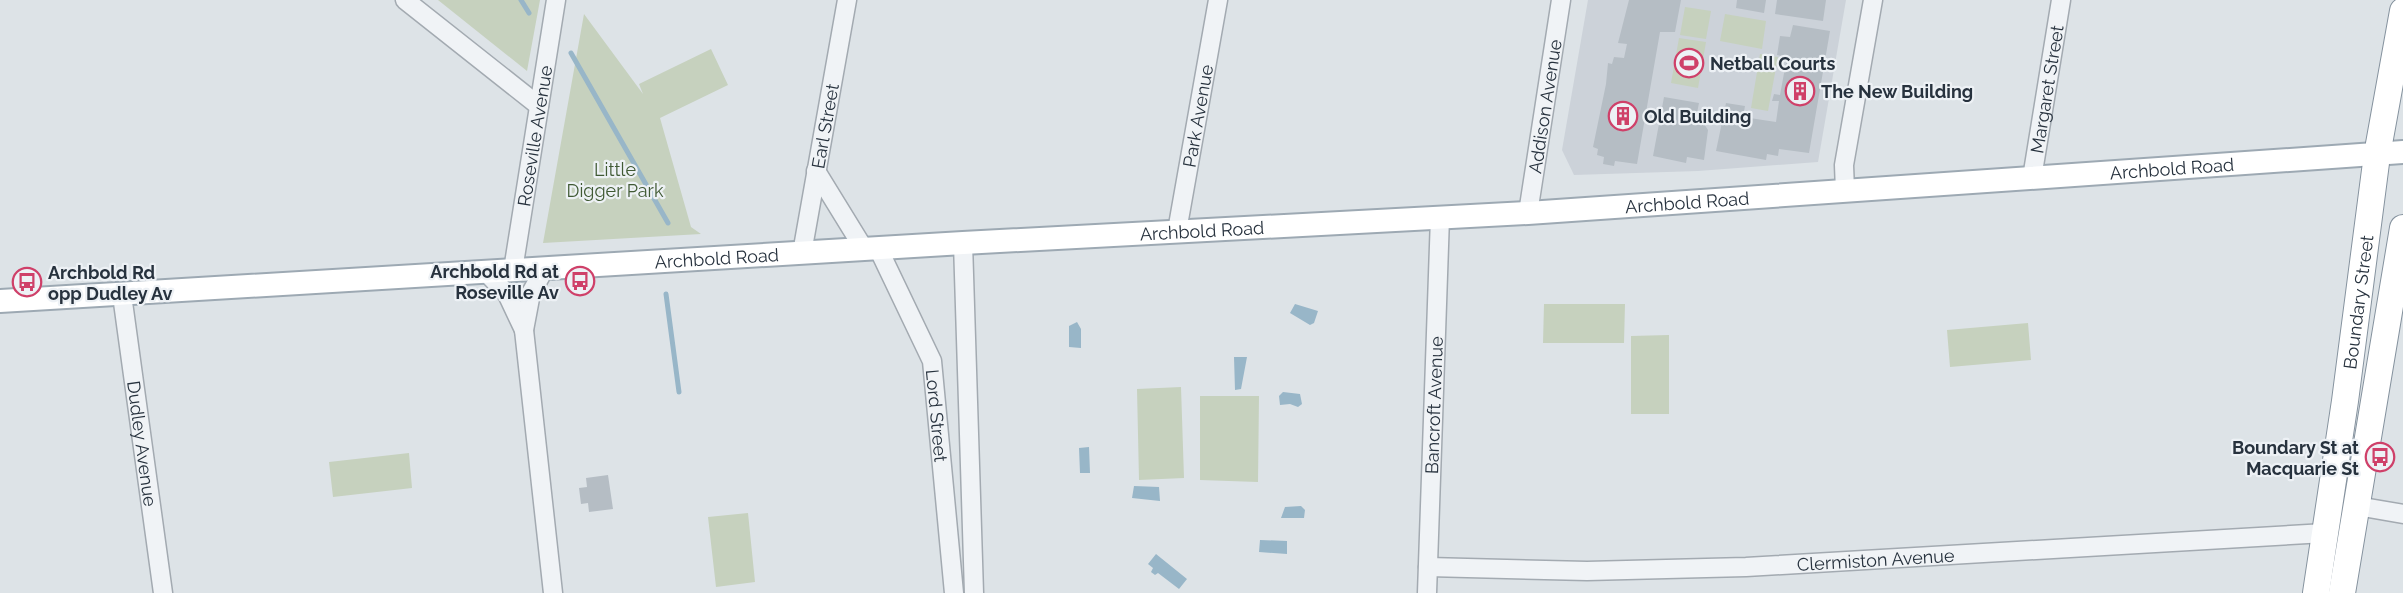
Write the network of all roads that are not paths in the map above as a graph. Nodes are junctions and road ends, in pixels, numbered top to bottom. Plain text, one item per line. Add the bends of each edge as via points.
1 (405, 0) edge
2 (556, 0) edge
3 (847, 0) edge
4 (1218, 0) edge
5 (1561, 0) edge
6 (1873, 0) edge
7 (2061, 0) edge
8 (2403, 11) edge
9 (539, 106) junction
10 (2403, 152) edge
11 (2377, 155) junction
12 (816, 171) junction
13 (2032, 178) junction
14 (1845, 191) junction
15 (1528, 213) junction
16 (1440, 217) junction
17 (2403, 228) edge
18 (1178, 231) junction
19 (963, 243) junction
20 (871, 249) junction
21 (802, 253) junction
22 (545, 268) junction
23 (513, 270) junction
24 (486, 272) junction
25 (122, 295) junction
26 (0, 301) edge
27 (524, 330) junction
28 (2357, 506) junction
29 (2403, 514) edge
30 (2325, 533) junction
31 (1428, 567) junction
32 (163, 593) edge
33 (553, 593) edge
34 (954, 593) edge
35 (974, 593) edge
36 (1427, 593) edge
37 (2316, 593) edge
38 (2342, 593) edge

1 - 9 street
2 - 9 street, Roseville Avenue
3 - 12 street, Earl Street
4 - 18 street, Park Avenue
5 - 15 street, Addison Avenue
6 - 14 street via 1844,165
7 - 13 street, Margaret Street
8 - 11 highway, Boundary Street
9 - 23 street, Roseville Avenue
10 - 11 main road, Archbold Road
11 - 13 main road, Archbold Road
11 - 30 highway, Boundary Street
12 - 20 street, Lord Street
12 - 21 street, Earl Street
13 - 14 main road, Archbold Road
14 - 15 main road, Archbold Road
15 - 16 main road, Archbold Road
16 - 18 main road, Archbold Road
16 - 31 street, Bancroft Avenue
17 - 28 highway, Boundary Street
18 - 19 main road, Archbold Road
19 - 20 main road, Archbold Road
19 - 35 street, Lord Street
20 - 21 main road, Archbold Road
20 - 34 street, Lord Street via 932,361
21 - 22 main road, Archbold Road
22 - 23 main road, Archbold Road
22 - 27 street via 531,292
23 - 24 main road, Archbold Road
24 - 25 main road, Archbold Road
24 - 27 street via 507,294
25 - 26 main road, Archbold Road
25 - 32 street, Dudley Avenue
27 - 33 street
28 - 29 street
28 - 38 highway, Boundary Street
30 - 31 street, Clermiston Avenue via 1746,567
30 - 37 highway, Boundary Street
31 - 36 street, Bancroft Avenue

